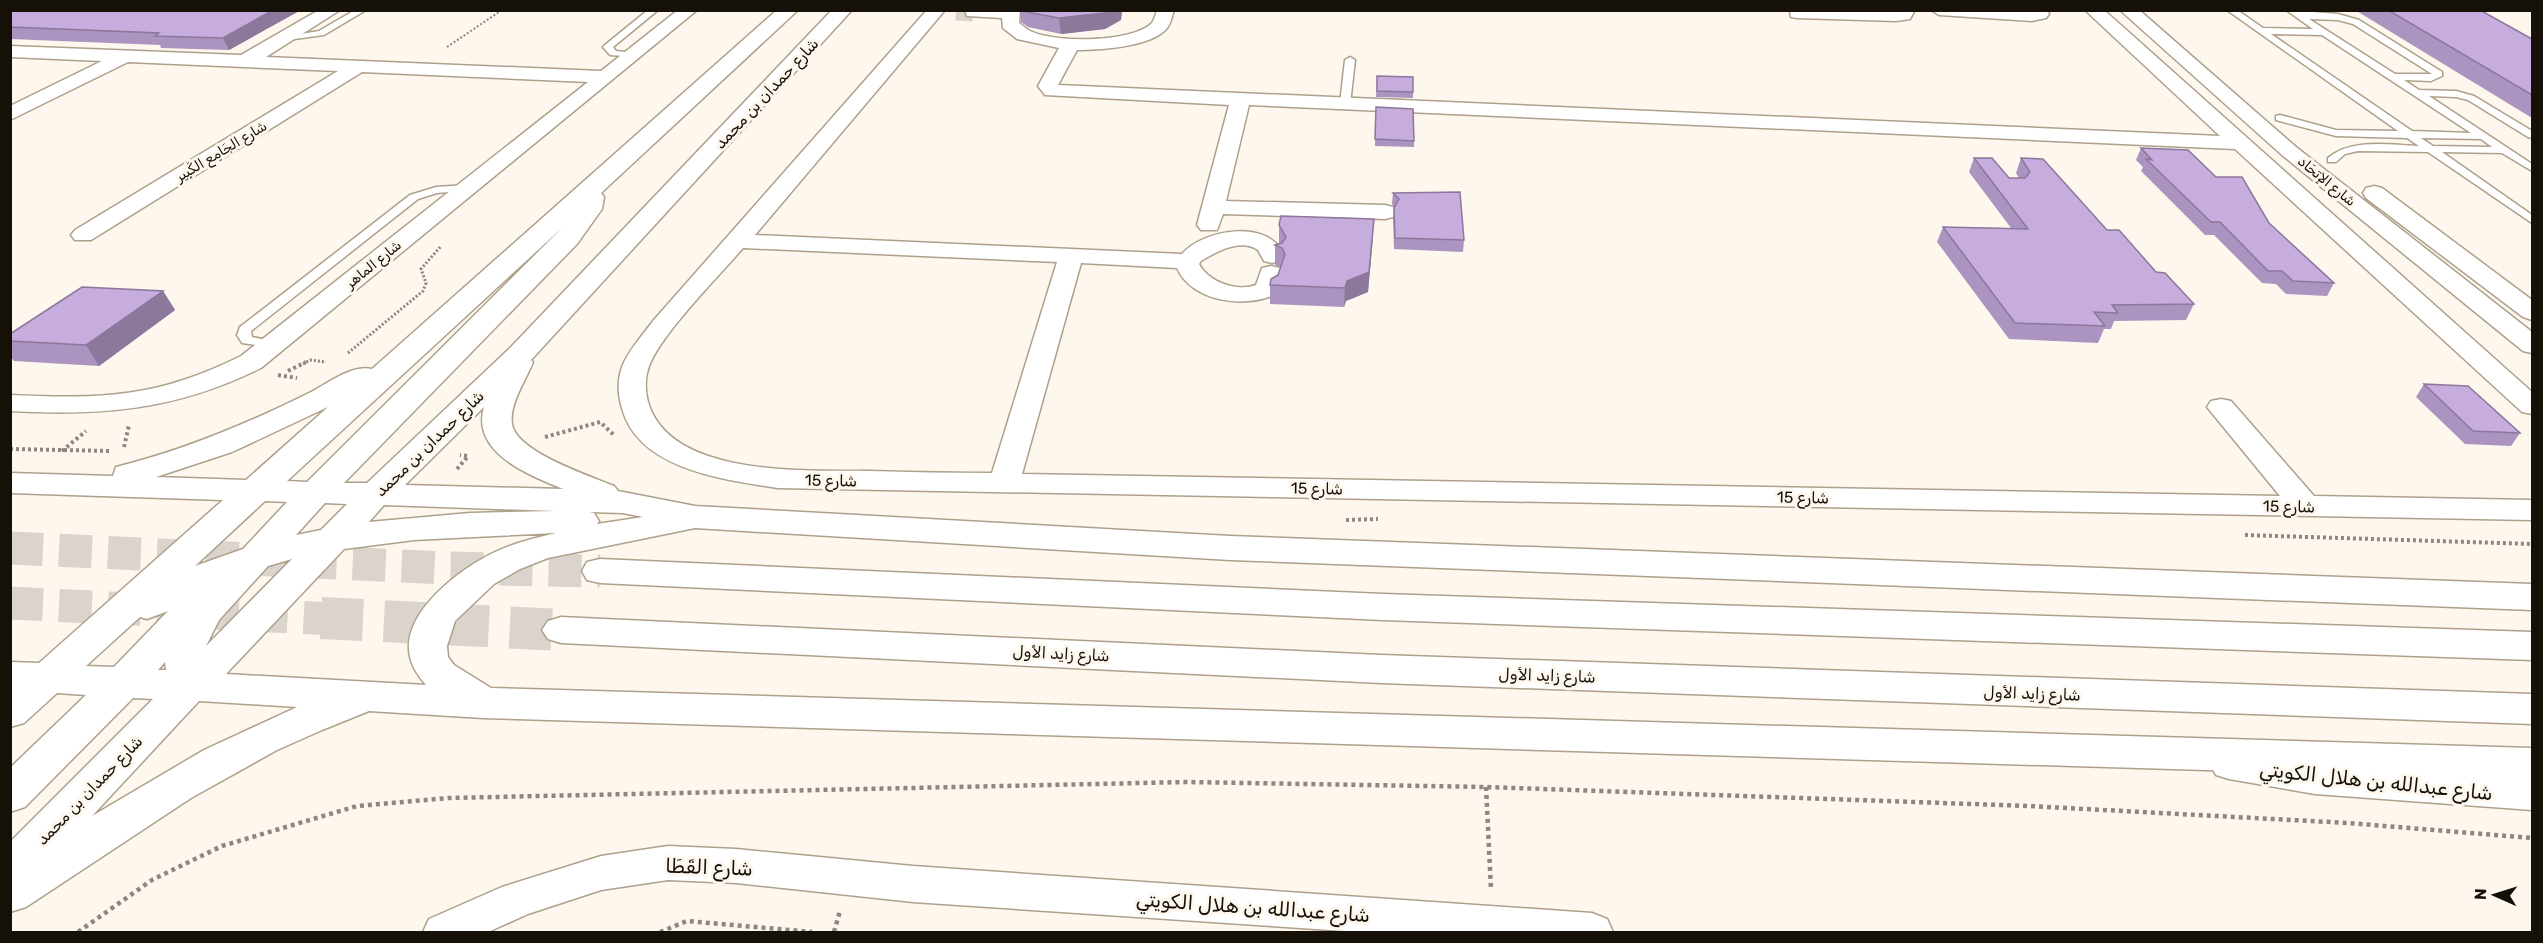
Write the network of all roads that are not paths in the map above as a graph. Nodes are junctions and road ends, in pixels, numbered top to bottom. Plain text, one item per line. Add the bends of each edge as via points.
1 (332, 10) edge
2 (362, 10) edge
3 (654, 10) edge
4 (689, 10) edge
5 (789, 10) edge
6 (843, 10) edge
7 (936, 10) edge
8 (1166, 10) edge
9 (1907, 10) edge
10 (1939, 10) edge
11 (2038, 10) edge
12 (2093, 10) edge
13 (2128, 10) edge
14 (2153, 10) edge
15 (2231, 10) edge
16 (965, 11) edge
17 (1011, 12) edge
18 (1797, 13) dead end
19 (2294, 13) edge
20 (2260, 31) junction
21 (2322, 32) junction
22 (287, 37) junction
23 (1070, 45) junction
24 (10, 51) edge
25 (634, 55) junction
26 (126, 56) junction
27 (1350, 60) dead end
28 (245, 61) junction
29 (359, 66) junction
30 (607, 77) junction
31 (2393, 78) junction
32 (2417, 93) junction
33 (1240, 100) junction
34 (1345, 105) junction
35 (10, 114) edge
36 (2280, 118) junction
37 (1970, 131) junction
38 (2409, 135) junction
39 (2532, 135) edge
40 (2482, 136) junction
41 (2241, 143) junction
42 (1984, 149) dead end
43 (2429, 149) junction
44 (2505, 150) junction
45 (2332, 160) junction
46 (2530, 165) edge
47 (591, 186) junction
48 (467, 188) junction
49 (1213, 207) junction
50 (1385, 212) dead end
51 (2532, 220) edge
52 (82, 235) dead end
53 (737, 241) junction
54 (1217, 244) junction
55 (1071, 256) junction
56 (1188, 261) junction
57 (2532, 312) edge
58 (273, 345) junction
59 (2532, 345) edge
60 (521, 353) junction
61 (406, 354) junction
62 (2505, 381) junction
63 (2532, 382) edge
64 (10, 403) edge
65 (2532, 406) edge
66 (2221, 407) dead end
67 (10, 483) edge
68 (1004, 483) junction
69 (80, 484) junction
70 (255, 490) junction
71 (315, 492) junction
72 (378, 493) junction
73 (623, 502) junction
74 (2305, 506) junction
75 (2532, 510) edge
76 (695, 517) junction
77 (332, 539) junction
78 (247, 558) junction
79 (600, 572) tunnel mouth
80 (2532, 597) edge
81 (561, 630) tunnel mouth
82 (2532, 646) edge
83 (10, 676) edge
84 (48, 678) junction
85 (124, 682) junction
86 (190, 686) junction
87 (365, 698) junction
88 (483, 703) junction
89 (2532, 710) edge
90 (10, 712) edge
91 (2186, 754) junction
92 (2532, 764) edge
93 (10, 795) edge
94 (2532, 795) edge
95 (10, 872) edge
96 (913, 884) joint
97 (10, 893) edge
98 (444, 933) edge
99 (1592, 933) edge

1 - 22 street
2 - 22 lane via 321,33
3 - 25 lane via 608,47 614,53
4 - 25 street, شارع الماهر
5 - 47 main road
6 - 60 main road, شارع حمدان بن محمد
7 - 16 street
7 - 53 street, شارع 15
8 - 23 street via 1162,24 1145,34 1102,44
9 - 18 street via 1896,16
10 - 11 street via 2032,16 2040,14
12 - 41 street
13 - 59 street, شارع الإتحَاد via 2289,151
14 - 36 street, شارع الإتحَاد
15 - 20 lane
16 - 17 street
17 - 23 street via 1009,24 1019,34
19 - 21 lane
19 - 31 lane via 2355,22 2439,74 2431,78
20 - 21 lane
20 - 38 lane
21 - 31 lane
22 - 28 street
23 - 33 street via 1048,86 1052,91
24 - 26 street
25 - 30 street, شارع الماهر
26 - 28 street
26 - 35 street
27 - 34 lane
28 - 29 street
29 - 30 street
29 - 52 street, شارع الجَامِع الكَبِير
30 - 48 street, شارع الماهر
31 - 32 lane
32 - 39 lane via 2471,98
32 - 40 lane
33 - 34 street
33 - 49 street
34 - 37 street
36 - 38 lane via 2336,133
36 - 45 street, شارع الإتحَاد
37 - 41 street
37 - 42 street
38 - 40 lane
38 - 43 lane
40 - 44 lane
41 - 62 street
43 - 44 lane
43 - 45 lane via 2358,148 2341,152
43 - 51 lane
44 - 46 lane
45 - 57 street, شارع الإتحَاد
47 - 61 main road
47 - 71 main road via 590,208 568,239
48 - 58 street, شارع الماهر
48 - 58 lane via 436,190 414,198 245,330 247,340
49 - 50 street
49 - 54 street via 1209,232
53 - 55 street
53 - 68 street, شارع 15 via 662,327 636,366 633,404 658,441 705,465 778,479
54 - 56 street via 1197,252
54 - 56 street via 1233,239 1256,240 1269,247 1272,265 1268,289 1236,296 1192,274
55 - 56 street
55 - 68 street
58 - 64 street, شارع الماهر via 226,376 165,397 102,406
60 - 72 main road, شارع حمدان بن محمد
60 - 73 main road via 496,422 498,434 527,459
61 - 69 main road via 315,402 193,457
61 - 70 main road
62 - 63 street
62 - 65 street
66 - 74 street
67 - 69 main road
68 - 74 street, شارع 15
69 - 70 main road
70 - 71 main road
70 - 78 main road via 262,508
70 - 84 main road
71 - 72 main road
71 - 78 main road
72 - 73 main road
72 - 77 main road, شارع حمدان بن محمد
73 - 76 main road
74 - 75 street, شارع 15
76 - 77 main road via 480,524
76 - 80 main road via 1230,548
76 - 88 main road via 551,544 520,554 467,585 447,604 433,625 426,646 442,679
77 - 78 main road
77 - 86 main road, شارع حمدان بن محمد
78 - 84 main road via 195,579 148,605
78 - 85 main road
78 - 86 main road via 195,628 185,650 184,669
79 - 82 main road via 1383,607
81 - 89 main road, شارع زايد الأول via 1369,668
83 - 84 main road
84 - 85 main road
84 - 90 main road
85 - 86 main road
85 - 93 main road
86 - 87 main road
86 - 95 main road, شارع حمدان بن محمد
87 - 88 main road
87 - 97 main road via 243,747 88,840
88 - 91 main road
91 - 92 main road
91 - 94 street, شارع عبدالله بن هلال الكويتي via 2272,773
96 - 98 street, شارع القَطَا via 668,863 601,873 517,900
96 - 99 street, شارع عبدالله بن هلال الكويتي

